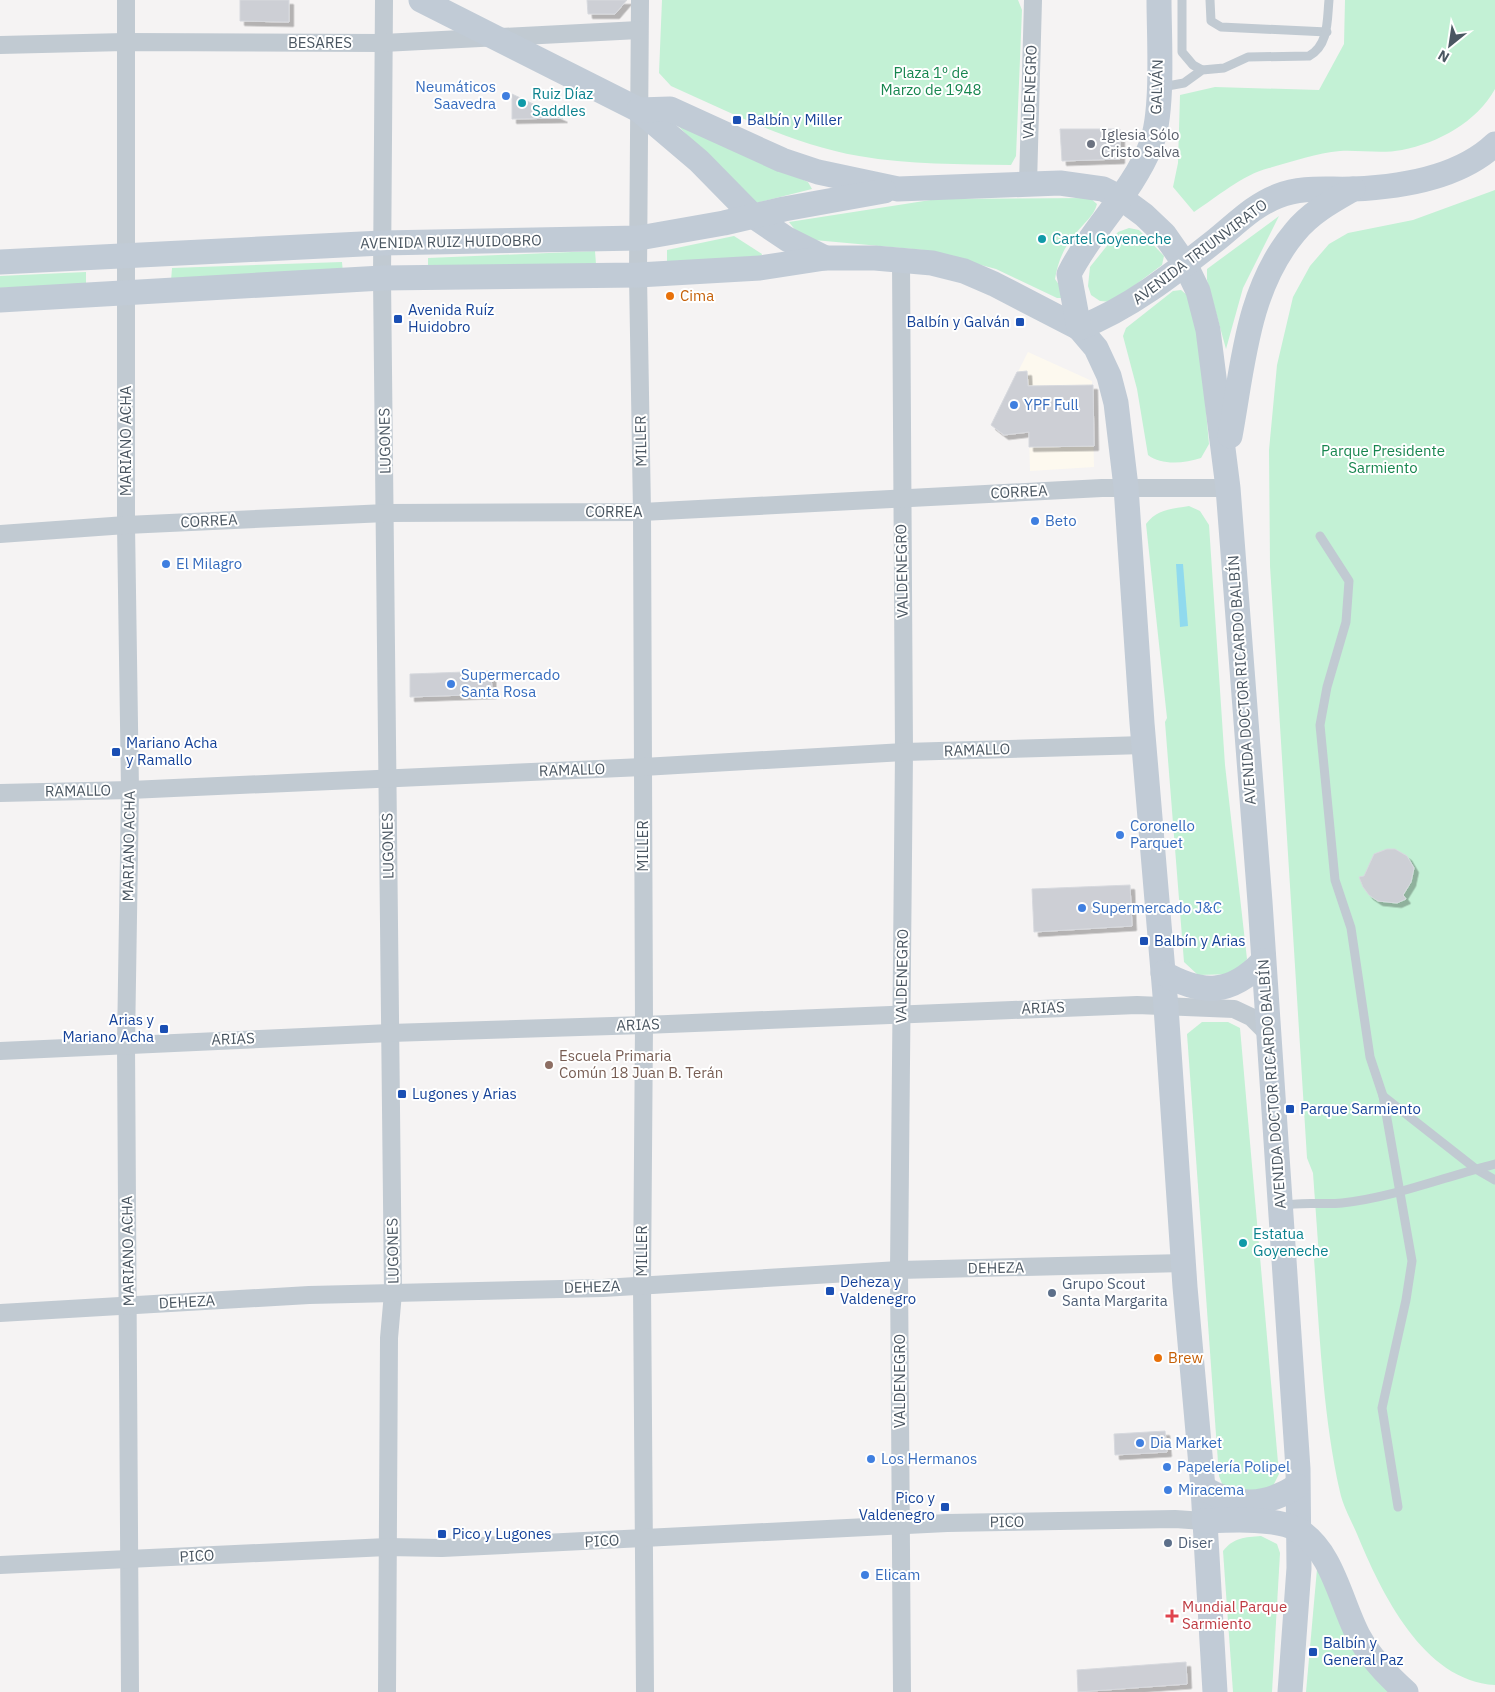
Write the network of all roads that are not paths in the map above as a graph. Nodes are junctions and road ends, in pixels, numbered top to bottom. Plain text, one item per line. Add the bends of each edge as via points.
1 (126, 0) edge
2 (384, 0) edge
3 (421, 0) edge
4 (640, 0) edge
5 (1033, 0) edge
6 (1159, 0) edge
7 (1182, 0) edge
8 (1210, 0) edge
9 (1328, 0) edge
10 (639, 30) junction
11 (1327, 32) junction
12 (494, 36) junction
13 (125, 42) junction
14 (383, 43) junction
15 (0, 45) edge
16 (1202, 70) junction
17 (1158, 87) junction
18 (639, 110) junction
19 (1495, 144) edge
20 (1028, 184) junction
21 (898, 189) junction
22 (1354, 189) junction
23 (1121, 198) junction
24 (753, 216) junction
25 (639, 238) junction
26 (382, 243) junction
27 (126, 256) junction
28 (826, 258) junction
29 (901, 260) junction
30 (0, 262) edge
31 (1185, 264) junction
32 (638, 275) junction
33 (382, 278) junction
34 (126, 293) junction
35 (0, 300) edge
36 (1079, 328) junction
37 (1226, 458) junction
38 (1126, 487) junction
39 (1228, 488) junction
40 (901, 499) junction
41 (642, 512) junction
42 (386, 513) junction
43 (126, 525) junction
44 (0, 534) edge
45 (1320, 536) dead end
46 (1144, 745) junction
47 (904, 752) junction
48 (643, 766) junction
49 (387, 777) junction
50 (130, 790) junction
51 (0, 793) edge
52 (1263, 961) junction
53 (1163, 973) junction
54 (1166, 1007) junction
55 (901, 1014) junction
56 (644, 1025) junction
57 (390, 1033) junction
58 (1267, 1033) junction
59 (126, 1044) junction
60 (0, 1051) edge
61 (1383, 1096) junction
62 (1495, 1164) edge
63 (1476, 1169) junction
64 (1495, 1180) edge
65 (1401, 1192) junction
66 (1280, 1206) junction
67 (1184, 1263) junction
68 (899, 1270) junction
69 (642, 1285) junction
70 (393, 1294) junction
71 (129, 1305) junction
72 (0, 1313) edge
73 (1297, 1486) junction
74 (1203, 1488) junction
75 (1398, 1507) dead end
76 (1204, 1521) junction
77 (900, 1526) junction
78 (1298, 1530) junction
79 (643, 1539) junction
80 (387, 1547) junction
81 (129, 1559) junction
82 (0, 1565) edge
83 (130, 1692) edge
84 (387, 1692) edge
85 (645, 1692) edge
86 (902, 1692) edge
87 (1215, 1692) edge
88 (1290, 1692) edge
89 (1406, 1692) edge

1 - 13 street, MARIANO ACHA
2 - 14 street, LUGONES
3 - 12 main road, AVENIDA DOCTOR RICARDO BALBÍN
4 - 10 street, MILLER
5 - 20 street, VALDENEGRO
6 - 17 main road, GALVÁN
7 - 16 lane via 1182,52
8 - 11 lane via 1211,20 1221,27
9 - 11 lane
10 - 12 street, BESARES
10 - 18 street, MILLER
11 - 16 lane via 1317,51 1309,56 1248,56 1224,68
12 - 14 street, BESARES
12 - 18 main road, AVENIDA DOCTOR RICARDO BALBÍN
13 - 14 street, BESARES
13 - 15 street, BESARES
13 - 27 street, MARIANO ACHA
14 - 26 street, LUGONES
16 - 17 lane via 1184,83
17 - 23 main road, GALVÁN via 1156,127 1151,144
18 - 21 main road, AVENIDA DOCTOR RICARDO BALBÍN via 670,109 800,166
18 - 24 main road, AVENIDA DOCTOR RICARDO BALBÍN via 699,161
18 - 25 street, MILLER
19 - 22 main road, AVENIDA TRIUNVIRATO via 1484,155 1451,172 1416,181
20 - 21 main road, AVENIDA DOCTOR RICARDO BALBÍN
20 - 23 main road, AVENIDA DOCTOR RICARDO BALBÍN via 1086,185
21 - 24 main road, AVENIDA RUIZ HUIDOBRO
22 - 31 main road, AVENIDA TRIUNVIRATO via 1303,188 1277,196 1247,214
22 - 37 main road, AVENIDA TRIUNVIRATO via 1311,216 1295,231 1268,273 1255,302 1246,341
23 - 31 main road, AVENIDA DOCTOR RICARDO BALBÍN via 1164,234
23 - 36 main road, GALVÁN via 1089,240 1069,274
24 - 25 main road, AVENIDA RUIZ HUIDOBRO
24 - 28 main road, AVENIDA DOCTOR RICARDO BALBÍN via 787,240
25 - 26 main road, AVENIDA RUIZ HUIDOBRO
25 - 32 street, MILLER
26 - 27 main road, AVENIDA RUIZ HUIDOBRO
26 - 33 street, LUGONES
27 - 30 main road, AVENIDA RUIZ HUIDOBRO
27 - 34 street, MARIANO ACHA
28 - 29 main road
28 - 32 main road via 760,268
29 - 36 main road via 964,271
29 - 40 street, VALDENEGRO
31 - 36 main road, AVENIDA TRIUNVIRATO via 1126,307
31 - 37 main road, AVENIDA DOCTOR RICARDO BALBÍN via 1204,310
32 - 33 main road
32 - 41 street, MILLER
33 - 34 main road
33 - 42 street, LUGONES
34 - 35 main road
34 - 43 street, MARIANO ACHA
36 - 38 main road via 1096,348 1109,376 1119,422
37 - 39 main road, AVENIDA DOCTOR RICARDO BALBÍN
38 - 39 street, CORREA
38 - 40 street, CORREA
38 - 46 main road
39 - 52 main road, AVENIDA DOCTOR RICARDO BALBÍN
40 - 41 street, CORREA
40 - 47 street, VALDENEGRO
41 - 42 street, CORREA
41 - 48 street, MILLER
42 - 43 street, CORREA
42 - 49 street, LUGONES
43 - 44 street, CORREA
43 - 50 street, MARIANO ACHA
45 - 61 lane via 1349,582 1346,622 1320,725 1335,880 1351,928 1370,1057
46 - 47 street, RAMALLO
46 - 53 main road
47 - 48 street, RAMALLO
47 - 55 street, VALDENEGRO
48 - 49 street, RAMALLO
48 - 56 street, MILLER
49 - 50 street, RAMALLO
49 - 57 street, LUGONES
50 - 51 street, RAMALLO
50 - 59 street, MARIANO ACHA
52 - 53 main road via 1234,985 1215,989 1196,988
52 - 58 main road, AVENIDA DOCTOR RICARDO BALBÍN
53 - 54 main road
54 - 55 street, ARIAS via 1053,1007
54 - 58 street, ARIAS via 1234,1008 1251,1017
54 - 67 main road
55 - 56 street, ARIAS
55 - 68 street, VALDENEGRO
56 - 57 street, ARIAS
56 - 69 street, MILLER
57 - 59 street, ARIAS
57 - 70 street, LUGONES
58 - 66 main road, AVENIDA DOCTOR RICARDO BALBÍN
59 - 60 street, ARIAS
59 - 71 street, MARIANO ACHA
61 - 63 lane
61 - 65 lane
62 - 63 lane
63 - 64 lane
63 - 65 lane
65 - 66 lane via 1341,1203 1297,1202
65 - 75 lane via 1412,1262 1382,1408
66 - 73 main road, AVENIDA DOCTOR RICARDO BALBÍN
67 - 68 street, DEHEZA
67 - 74 main road
68 - 69 street, DEHEZA
68 - 77 street, VALDENEGRO
69 - 70 street, DEHEZA
69 - 79 street, MILLER
70 - 71 street, DEHEZA via 308,1295
70 - 80 street, LUGONES via 389,1338
71 - 72 street, DEHEZA
71 - 81 street, MARIANO ACHA
73 - 74 main road via 1275,1498 1251,1503 1226,1499
73 - 78 main road, AVENIDA DOCTOR RICARDO BALBÍN
74 - 76 main road
76 - 77 street, PICO via 1175,1518
76 - 78 main road via 1252,1520
76 - 87 main road
77 - 79 street, PICO
77 - 86 street, VALDENEGRO
78 - 88 main road, AVENIDA DOCTOR RICARDO BALBÍN via 1297,1603
78 - 89 main road via 1314,1545 1331,1570 1360,1639 1385,1673
79 - 80 street, PICO via 442,1548
79 - 85 street, MILLER
80 - 81 street, PICO
80 - 84 street, LUGONES
81 - 82 street, PICO
81 - 83 street, MARIANO ACHA

